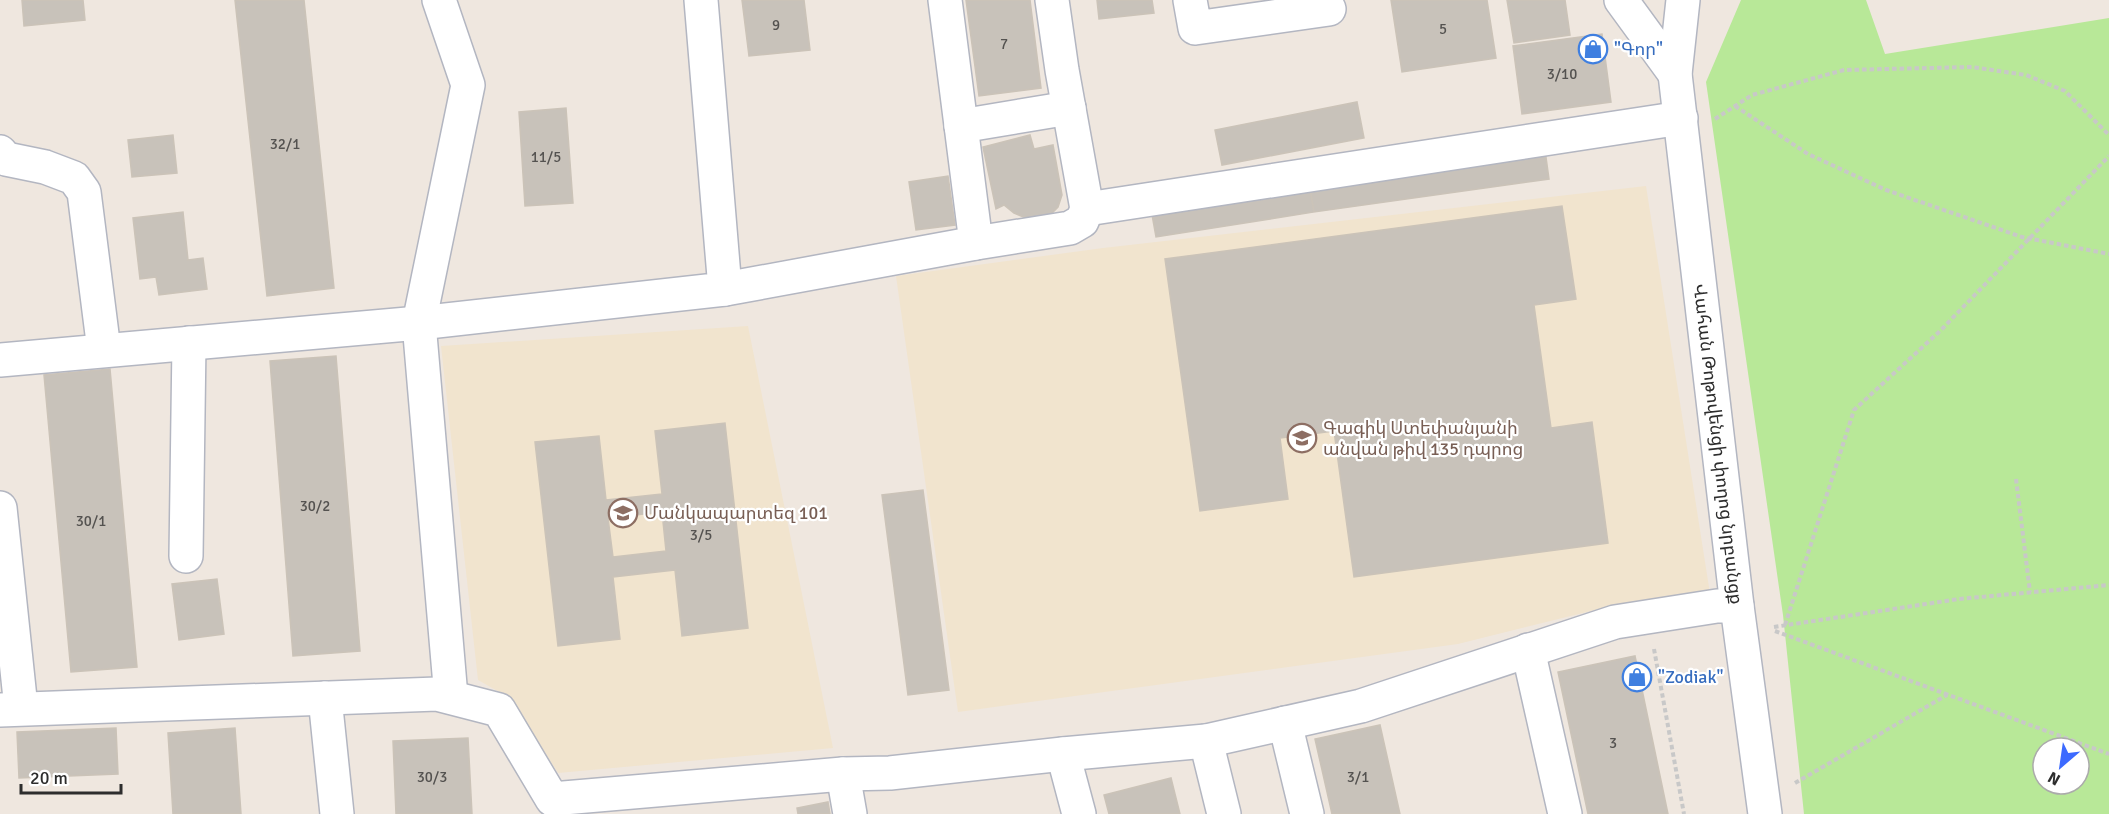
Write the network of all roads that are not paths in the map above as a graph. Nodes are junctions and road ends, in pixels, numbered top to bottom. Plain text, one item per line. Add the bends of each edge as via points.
1 (439, 0) edge
2 (701, 0) edge
3 (945, 0) edge
4 (1052, 0) edge
5 (1190, 0) edge
6 (1621, 0) edge
7 (1683, 0) edge
8 (1329, 9) dead end
9 (1675, 74) junction
10 (1068, 108) junction
11 (1695, 120) junction
12 (961, 126) junction
13 (0, 152) edge
14 (1087, 208) junction
15 (976, 243) junction
16 (725, 289) junction
17 (419, 323) junction
18 (189, 343) junction
19 (104, 350) junction
20 (0, 360) edge
21 (0, 508) edge
22 (186, 556) dead end
23 (1737, 606) junction
24 (1528, 650) junction
25 (451, 697) junction
26 (325, 698) junction
27 (11, 709) edge
28 (1285, 723) junction
29 (1206, 741) junction
30 (1063, 754) junction
31 (843, 774) junction
32 (552, 806) edge
33 (338, 814) edge
34 (850, 814) edge
35 (1079, 814) edge
36 (1224, 814) edge
37 (1307, 814) edge
38 (1565, 814) edge
39 (1765, 814) edge

1 - 17 street via 468,85
2 - 16 street
3 - 12 street
4 - 10 street
5 - 8 street via 1195,28
6 - 9 street, Վահան Թոթովենցի փողոց նրբանցք
7 - 9 street, Վահան Թոթովենցի փողոց նրբանցք
9 - 11 street, Վահան Թոթովենցի փողոց նրբանցք
10 - 12 street
10 - 14 street
11 - 14 street
11 - 23 street, Վահան Թոթովենցի փողոց նրբանցք
12 - 15 street
13 - 19 street via 6,159 75,178 84,192
14 - 15 street via 1082,221 1070,228
15 - 16 street
16 - 17 street
17 - 18 street
17 - 25 street
18 - 19 street
18 - 22 street
19 - 20 street
21 - 27 street
23 - 24 street via 1615,622
23 - 39 street, Վահան Թոթովենցի փողոց նրբանցք
24 - 28 street via 1361,706
24 - 38 street
25 - 26 street via 437,694
25 - 32 street via 499,710
26 - 27 street
26 - 33 street
28 - 29 street
28 - 37 street
29 - 30 street
29 - 36 street
30 - 31 street via 890,773
30 - 35 street
31 - 32 street
31 - 34 street

